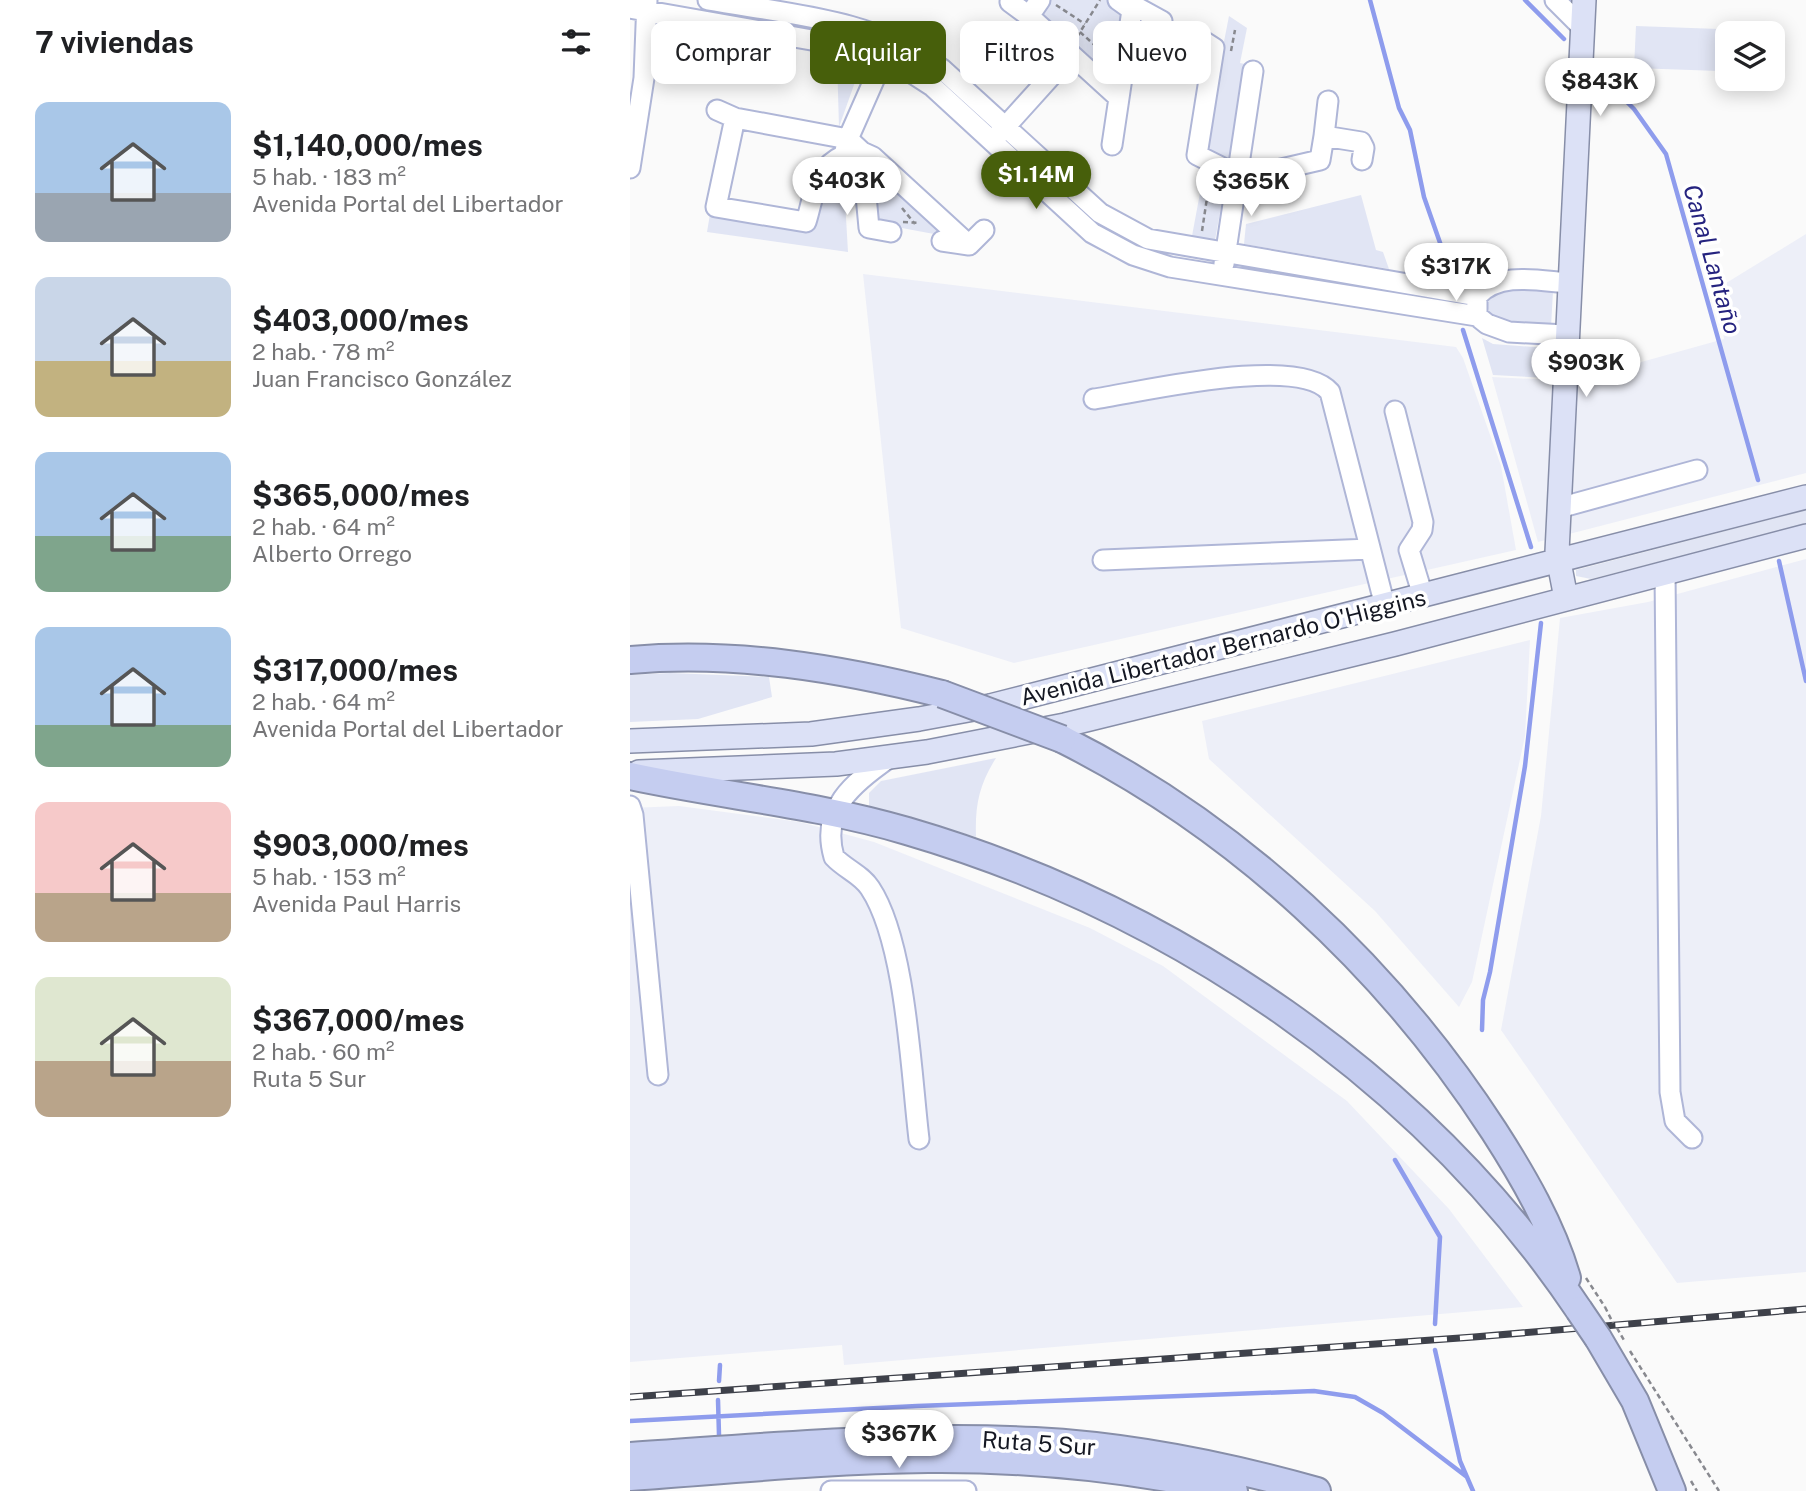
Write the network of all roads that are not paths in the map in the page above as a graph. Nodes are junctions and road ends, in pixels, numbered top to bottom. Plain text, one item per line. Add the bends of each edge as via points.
1 (708, 0) edge
2 (1555, 0) edge
3 (1584, 0) edge
4 (1010, 2) dead end
5 (1125, 5) edge
6 (641, 6) edge
7 (1035, 8) edge
8 (817, 9) edge
9 (847, 21) edge
10 (1160, 21) edge
11 (1583, 28) junction
12 (810, 39) edge
13 (1079, 61) edge
14 (1253, 71) dead end
15 (946, 73) edge
16 (876, 84) edge
17 (929, 84) edge
18 (1042, 84) edge
19 (1205, 84) edge
20 (1119, 98) junction
21 (1328, 101) dead end
22 (1005, 126) junction
23 (1324, 136) junction
24 (991, 142) junction
25 (1112, 145) dead end
26 (855, 146) junction
27 (1362, 160) dead end
28 (630, 168) edge
29 (1237, 175) junction
30 (896, 227) road end
31 (984, 230) dead end
32 (942, 242) dead end
33 (969, 245) junction
34 (1225, 254) junction
35 (1222, 275) junction
36 (1569, 283) junction
37 (1477, 296) junction
38 (1478, 316) junction
39 (1566, 335) junction
40 (1094, 400) dead end
41 (1395, 411) dead end
42 (1697, 470) dead end
43 (1806, 498) edge
44 (1559, 508) junction
45 (1806, 536) edge
46 (1370, 549) junction
47 (1103, 560) dead end
48 (1557, 562) junction
49 (1665, 572) junction
50 (1423, 596) junction
51 (1566, 598) junction
52 (1385, 606) junction
53 (630, 660) edge
54 (630, 741) edge
55 (888, 758) junction
56 (630, 774) edge
57 (630, 806) edge
58 (833, 812) junction
59 (658, 1075) dead end
60 (1692, 1138) dead end
61 (919, 1139) dead end
62 (1586, 1306) junction
63 (630, 1456) edge
64 (630, 1477) edge
65 (831, 1491) edge
66 (966, 1491) edge
67 (1234, 1491) edge
68 (1317, 1491) edge
69 (1672, 1491) edge

1 - 8 street
2 - 11 street
3 - 11 main road
4 - 7 street
5 - 10 street
5 - 20 street
6 - 12 street
6 - 28 street via 644,78
8 - 9 street
11 - 36 main road
13 - 20 street
14 - 29 street
15 - 22 street
16 - 26 street
17 - 24 street
18 - 22 street
19 - 29 street via 1187,155
20 - 25 street
21 - 23 street
22 - 24 street
22 - 34 street via 1115,224 1159,242
23 - 27 street via 1361,142
23 - 29 street via 1320,160
24 - 35 street via 1064,209 1114,247 1170,267
26 - 26 street via 726,114 716,206 806,222 821,171
26 - 30 street via 869,228
26 - 33 street
29 - 34 street
31 - 33 street
32 - 33 street
34 - 35 street
34 - 37 street
35 - 38 street
36 - 37 street via 1513,279 1484,288
36 - 39 main road
37 - 38 street
38 - 39 street via 1509,332
39 - 44 main road
40 - 46 street via 1253,374 1300,376 1324,384 1330,392
41 - 50 street via 1423,522 1409,550
42 - 44 street
43 - 48 main road, Avenida Libertador Bernardo O'Higgins
44 - 48 main road
45 - 49 main road, Avenida Libertador Bernardo O'Higgins
46 - 47 street
46 - 52 street
48 - 50 main road, Avenida Libertador Bernardo O'Higgins
48 - 51 main road
49 - 51 main road, Avenida Libertador Bernardo O'Higgins
49 - 60 street via 1670,1092 1675,1121
50 - 52 main road, Avenida Libertador Bernardo O'Higgins
51 - 55 main road, Avenida Libertador Bernardo O'Higgins via 1395,645 1065,725
52 - 54 main road, Avenida Libertador Bernardo O'Higgins via 1058,690 931,717 811,733
53 - 62 highway, bridge via 769,661 942,694 1062,739 1161,794 1235,847 1374,976 1458,1078 1505,1149
55 - 56 main road, Avenida Libertador Bernardo O'Higgins
55 - 58 street via 853,785
56 - 58 highway
57 - 59 street
58 - 61 street via 834,857 871,890 896,960
58 - 62 highway via 940,841 1074,892 1163,937 1257,995 1336,1052 1440,1144
62 - 69 highway, bridge via 1598,1338 1635,1401
63 - 68 highway, Ruta 5 Sur via 888,1440 1037,1441 1188,1460
64 - 67 highway, Ruta 5 Sur via 968,1459 1121,1470
65 - 66 street

